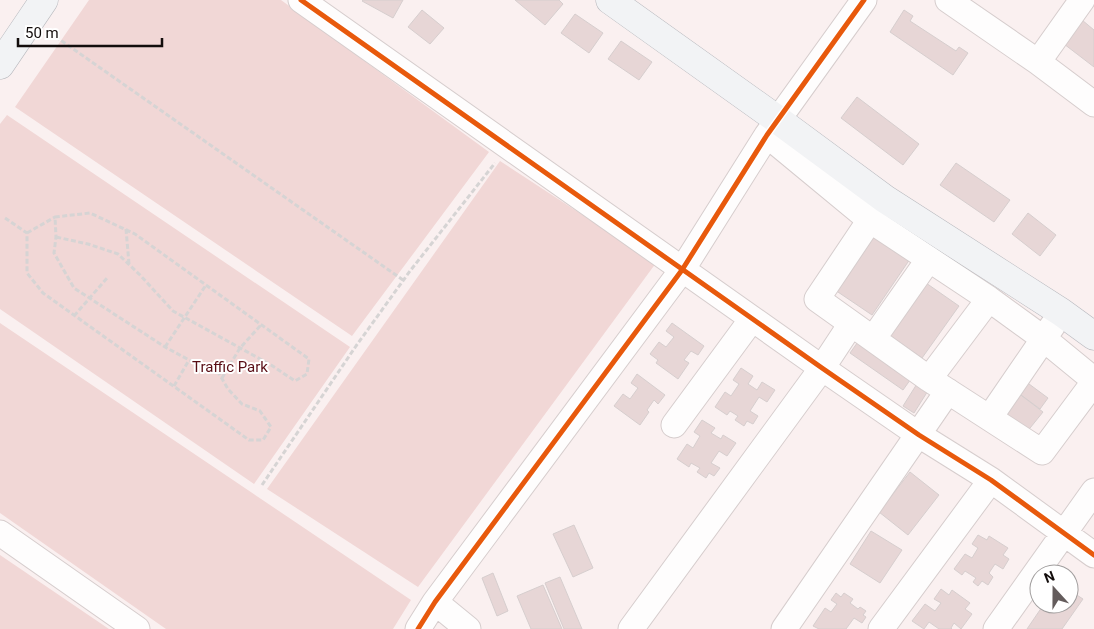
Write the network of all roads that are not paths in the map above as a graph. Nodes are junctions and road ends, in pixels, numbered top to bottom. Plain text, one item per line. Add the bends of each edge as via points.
1 (301, 0) edge
2 (610, 0) edge
3 (864, 0) edge
4 (948, 0) edge
5 (1082, 0) edge
6 (37, 9) edge
7 (1038, 62) junction
8 (0, 65) edge
9 (1094, 104) edge
10 (773, 127) junction
11 (878, 209) junction
12 (929, 259) junction
13 (682, 270) junction
14 (989, 299) junction
15 (1061, 312) junction
16 (752, 319) junction
17 (851, 324) junction
18 (1094, 336) edge
19 (873, 339) junction
20 (1044, 339) junction
21 (822, 368) junction
22 (1094, 381) edge
23 (939, 385) junction
24 (990, 417) junction
25 (674, 425) dead end
26 (918, 435) junction
27 (992, 480) junction
28 (1094, 491) edge
29 (0, 533) edge
30 (1065, 533) junction
31 (1094, 555) edge
32 (435, 602) junction
33 (137, 629) edge
34 (418, 629) edge
35 (468, 629) edge
36 (631, 629) edge
37 (784, 629) edge
38 (881, 629) edge
39 (996, 629) edge

1 - 13 street
2 - 10 main road
3 - 10 street
4 - 7 street
5 - 7 street
6 - 8 main road
7 - 9 street
10 - 11 main road
10 - 13 street
11 - 12 street
11 - 15 main road
11 - 17 street via 817,300
12 - 14 street
12 - 19 street
13 - 16 street
13 - 32 street
14 - 20 street
14 - 23 street
15 - 18 main road
15 - 20 street
16 - 21 street
16 - 25 street
17 - 19 street
17 - 21 street
19 - 23 street
20 - 22 street
20 - 24 street
21 - 26 street
21 - 36 street
22 - 24 street via 1042,452
23 - 24 street
23 - 26 street
26 - 27 street
26 - 37 street
27 - 30 street
27 - 38 street
28 - 30 street
29 - 33 street
30 - 31 street
30 - 39 street
32 - 34 street
32 - 35 street

